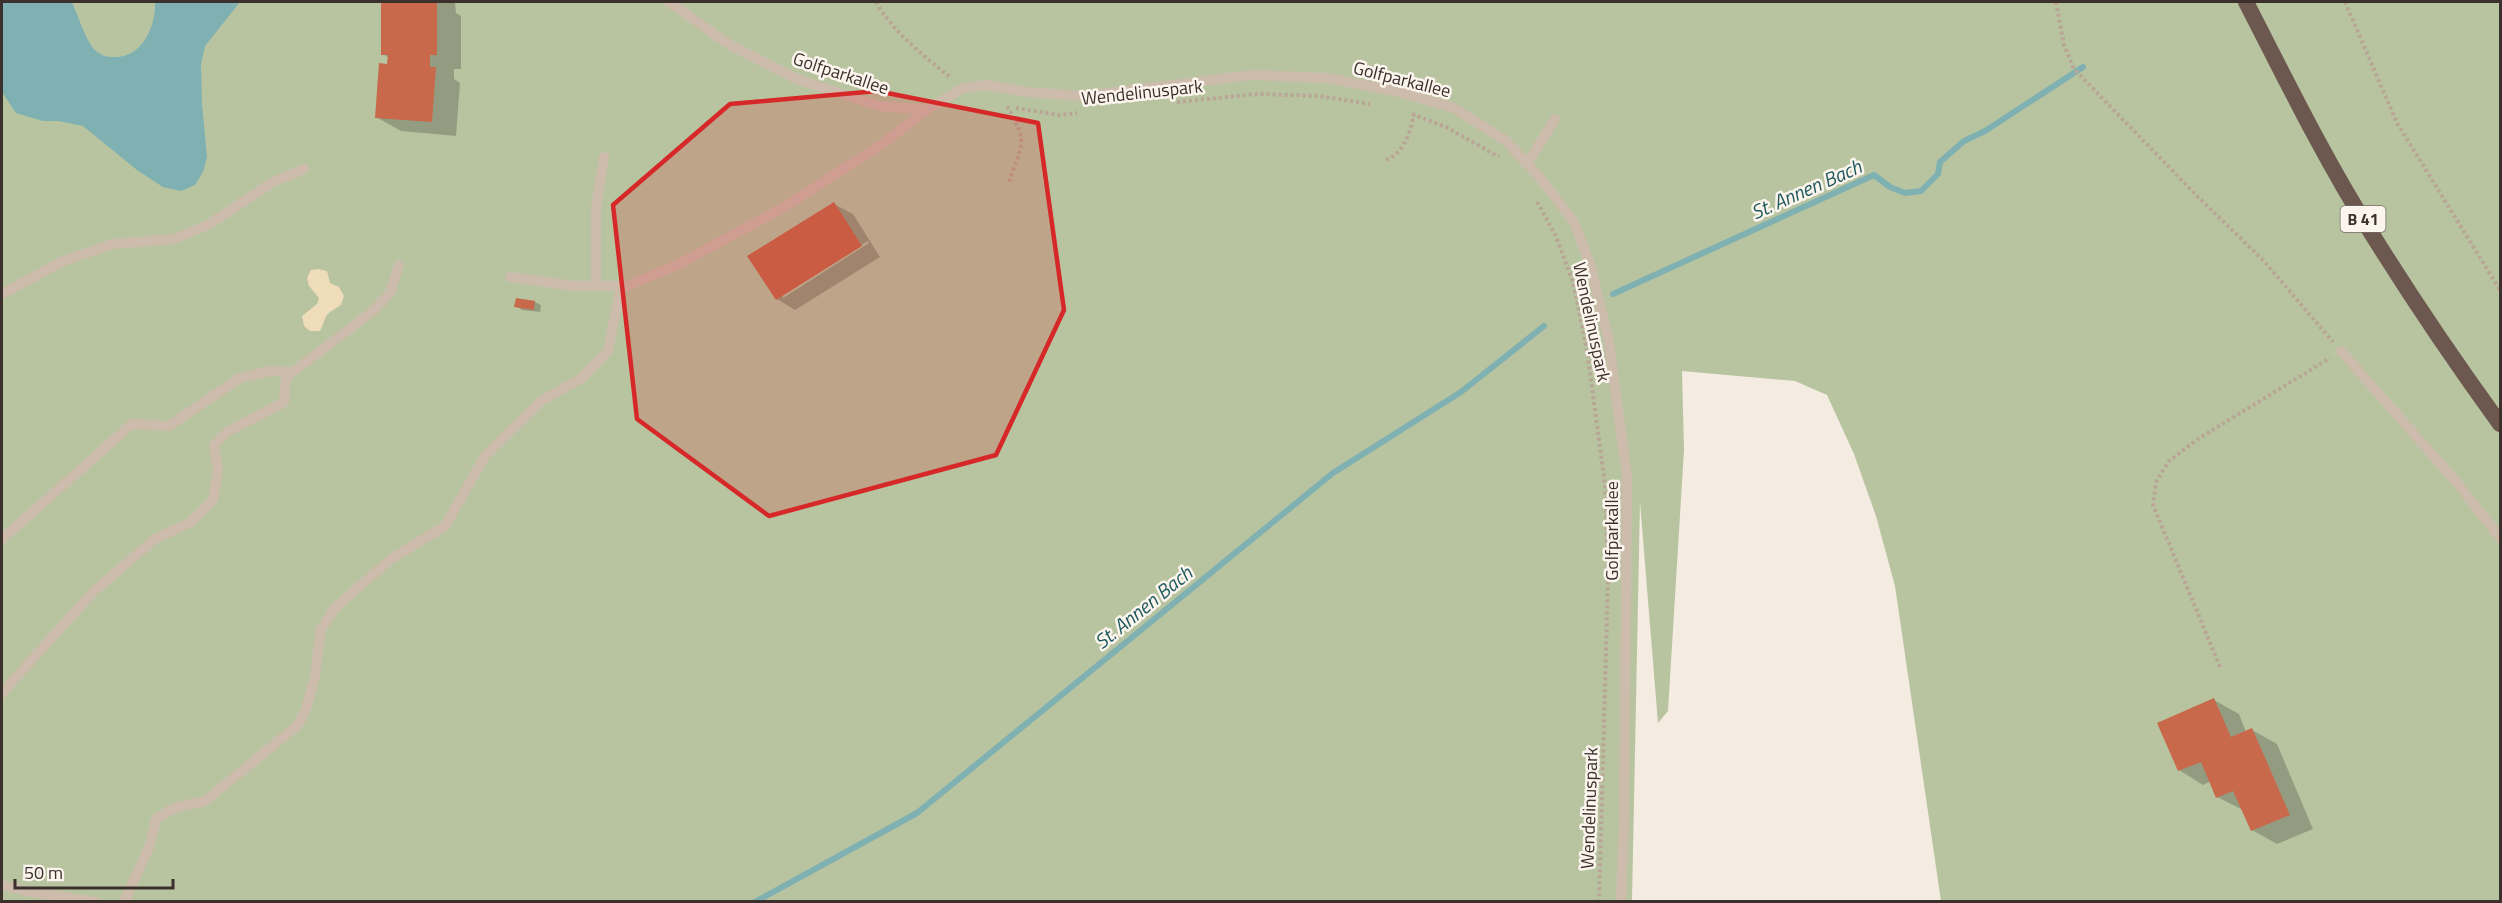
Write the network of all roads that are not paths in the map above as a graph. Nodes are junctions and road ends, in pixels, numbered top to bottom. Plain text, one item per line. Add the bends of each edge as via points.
1 (669, 2) edge
2 (2246, 2) edge
3 (926, 110) junction
4 (1555, 119) dead end
5 (604, 157) dead end
6 (1527, 164) junction
7 (304, 169) dead end
8 (399, 265) dead end
9 (510, 277) dead end
10 (596, 286) junction
11 (621, 286) junction
12 (2, 294) edge
13 (2341, 351) road end
14 (291, 372) junction
15 (2500, 424) edge
16 (2500, 538) edge
17 (2, 539) edge
18 (2, 693) edge
19 (2, 885) edge
20 (96, 902) edge
21 (124, 902) edge
22 (1621, 902) edge

1 - 3 lane, Golfparkallee via 730,45 799,80 879,106
2 - 15 highway, B 41 via 2369,229
3 - 6 lane, Golfparkallee via 963,88 988,85 1083,96 1252,75 1327,78 1400,92 1454,108 1506,141
3 - 11 lane via 884,143 781,209 677,266
4 - 6 lane
5 - 10 lane via 596,208
6 - 22 lane, Golfparkallee via 1574,222 1591,267 1616,389 1627,477
7 - 12 lane via 273,182 208,225 174,238 113,244 63,261
8 - 14 lane via 390,293 373,311
9 - 10 lane
10 - 11 lane
11 - 21 lane via 608,351 582,378 542,401 485,456 445,526 391,559 337,606 321,630 315,676 298,725 205,801 174,807 156,819 150,845
13 - 16 lane
14 - 17 lane via 270,371 240,378 169,426 132,424
14 - 18 lane via 286,377 284,402 227,432 214,445 218,469 213,500 191,522 155,539 93,592
19 - 20 lane

